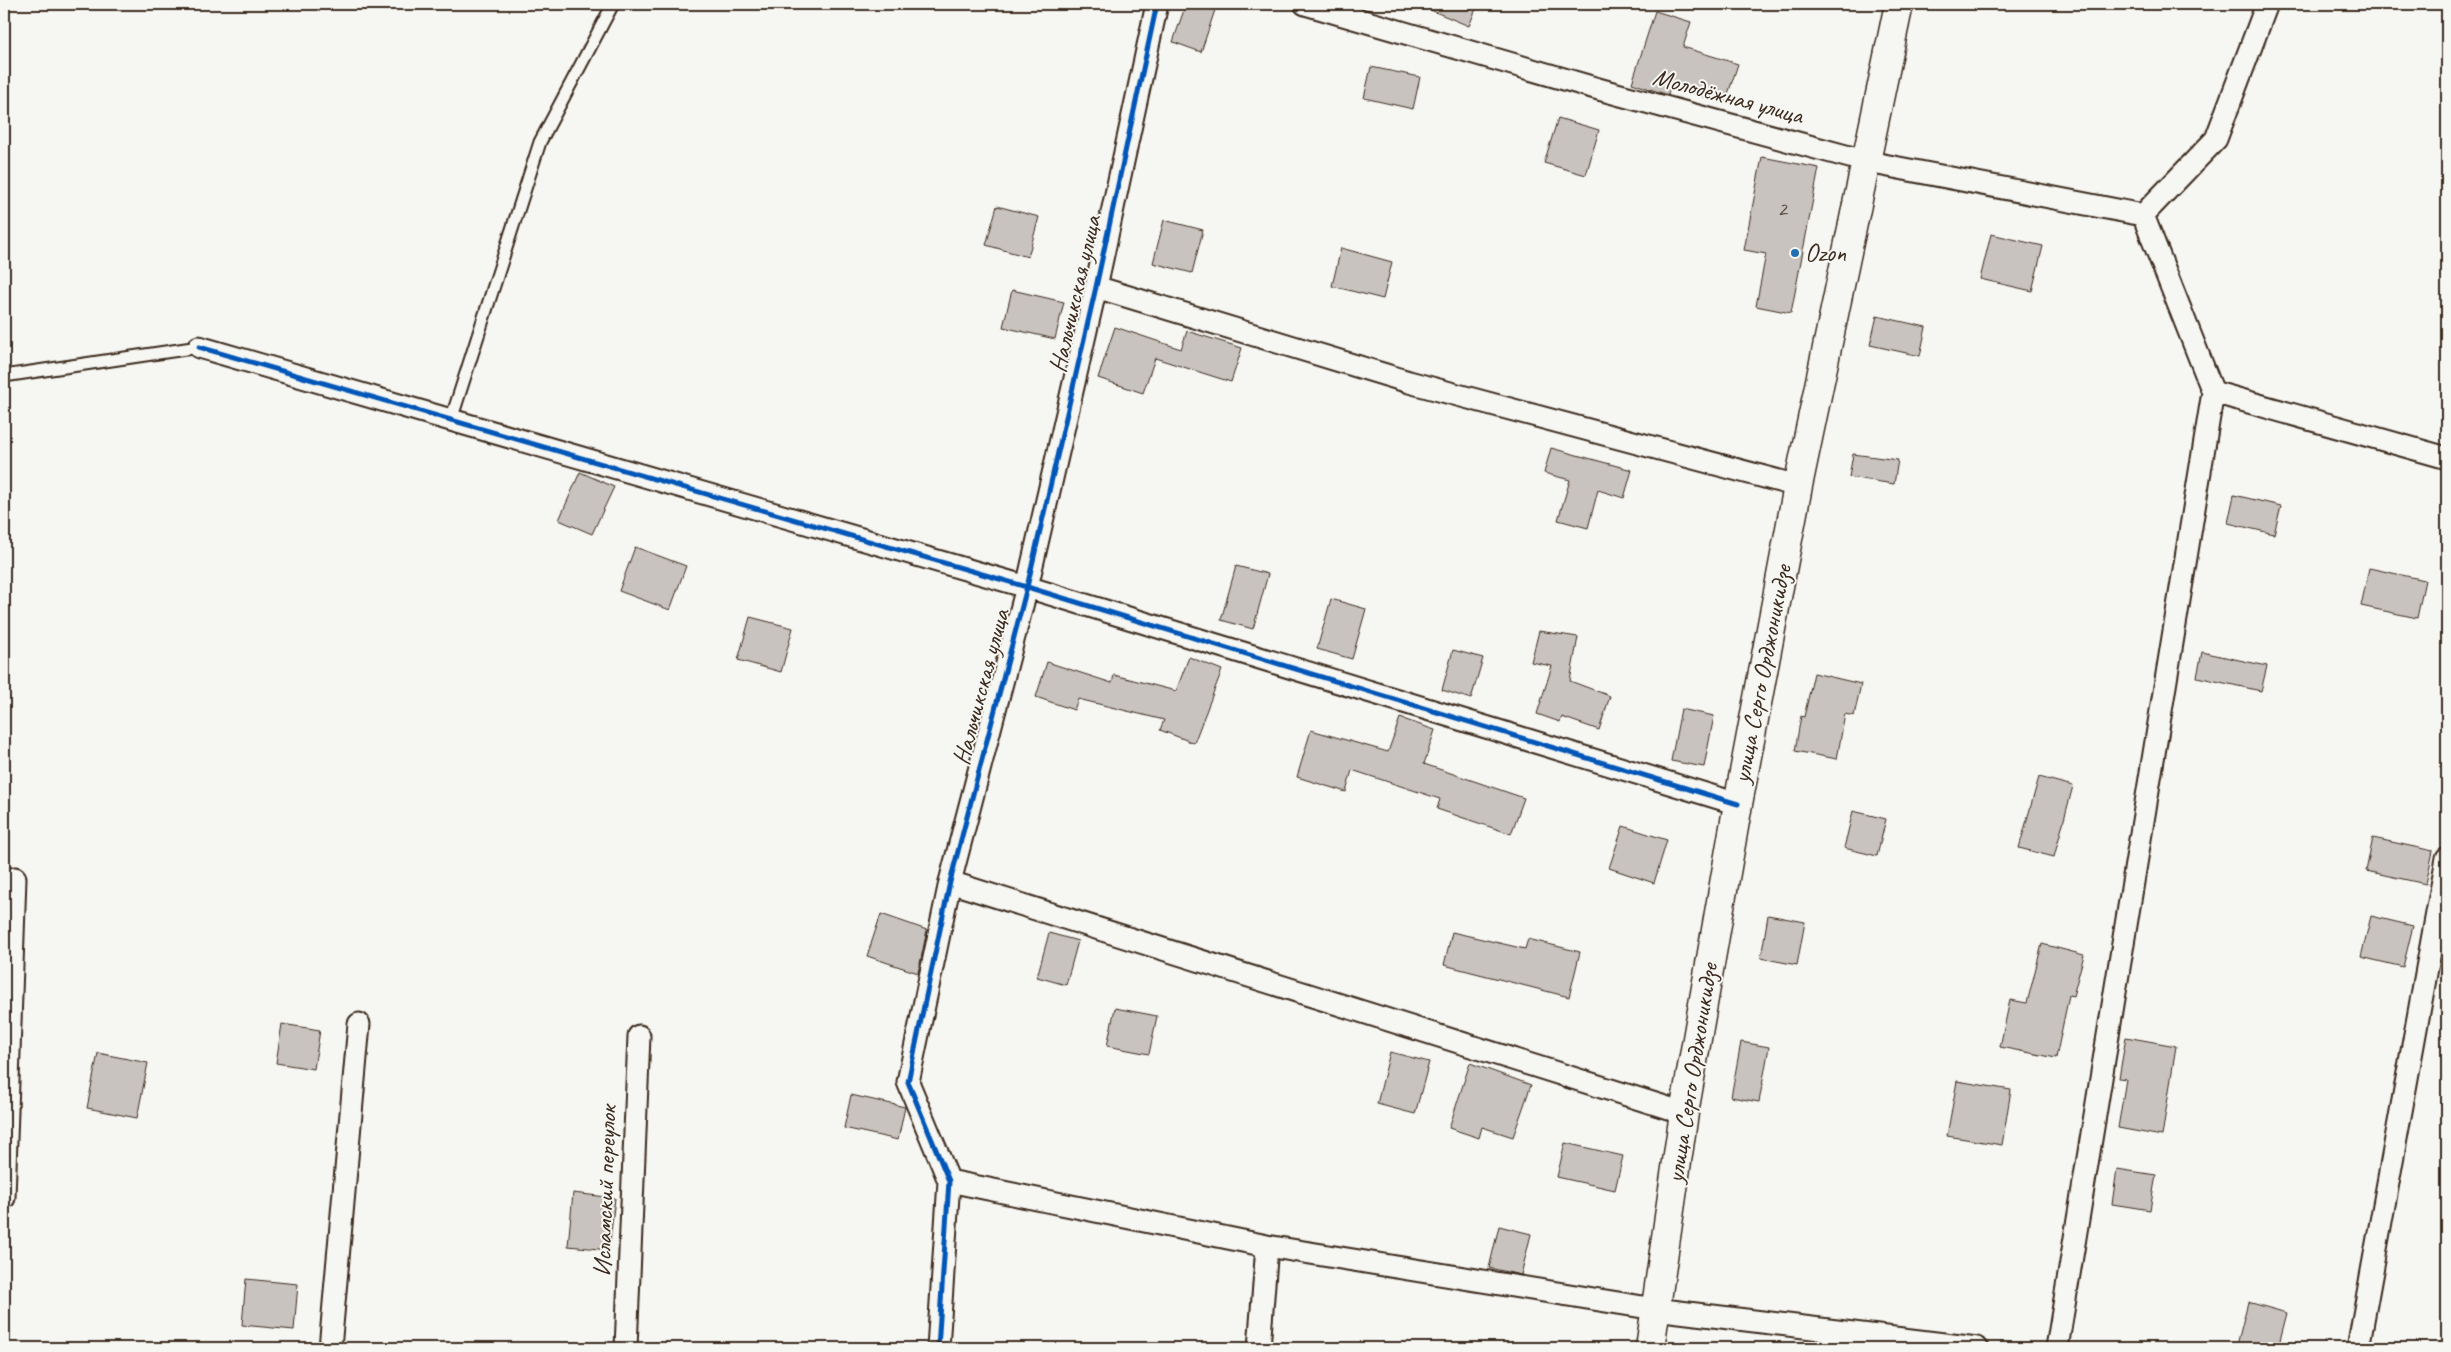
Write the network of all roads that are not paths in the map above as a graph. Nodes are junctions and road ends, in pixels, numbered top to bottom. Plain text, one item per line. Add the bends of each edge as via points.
1 (613, 4) edge
2 (1157, 4) edge
3 (1305, 4) edge
4 (1899, 4) edge
5 (2267, 4) edge
6 (1868, 162) junction
7 (2143, 215) junction
8 (1096, 287) junction
9 (199, 347) joint
10 (4, 376) edge
11 (2213, 392) junction
12 (451, 420) junction
13 (2447, 458) edge
14 (1798, 486) junction
15 (1026, 588) junction
16 (1738, 804) junction
17 (2447, 858) edge
18 (15, 878) dead end
19 (950, 882) junction
20 (359, 1024) dead end
21 (639, 1036) dead end
22 (1684, 1113) junction
23 (949, 1181) junction
24 (4, 1198) edge
25 (1267, 1246) junction
26 (1655, 1309) junction
27 (330, 1348) edge
28 (626, 1348) edge
29 (938, 1348) edge
30 (1259, 1348) edge
31 (1650, 1348) edge
32 (1977, 1348) edge
33 (2057, 1348) edge
34 (2358, 1348) edge

1 - 12 lane via 540,142
2 - 8 street, Нальчикская улица
3 - 6 street, Молодёжная улица via 1602,90
4 - 6 street, улица Серго Орджоникидзе
5 - 7 street via 2216,139
6 - 7 street, Молодёжная улица
6 - 14 street, улица Серго Орджоникидзе
7 - 11 street
8 - 14 street via 1409,382
8 - 15 street, Нальчикская улица
9 - 10 lane
9 - 12 street
11 - 13 street
11 - 33 street
12 - 15 street
14 - 16 street, улица Серго Орджоникидзе
15 - 16 street
15 - 19 street, Нальчикская улица
16 - 22 street, улица Серго Орджоникидзе
17 - 34 street
18 - 24 street
19 - 22 street
19 - 23 street, Нальчикская улица via 908,1082
20 - 27 street
21 - 28 street, Исламский переулок
22 - 26 street, улица Серго Орджоникидзе
23 - 25 street
23 - 29 street, Нальчикская улица
25 - 26 street
25 - 30 street
26 - 31 street, улица Серго Орджоникидзе
26 - 32 street

